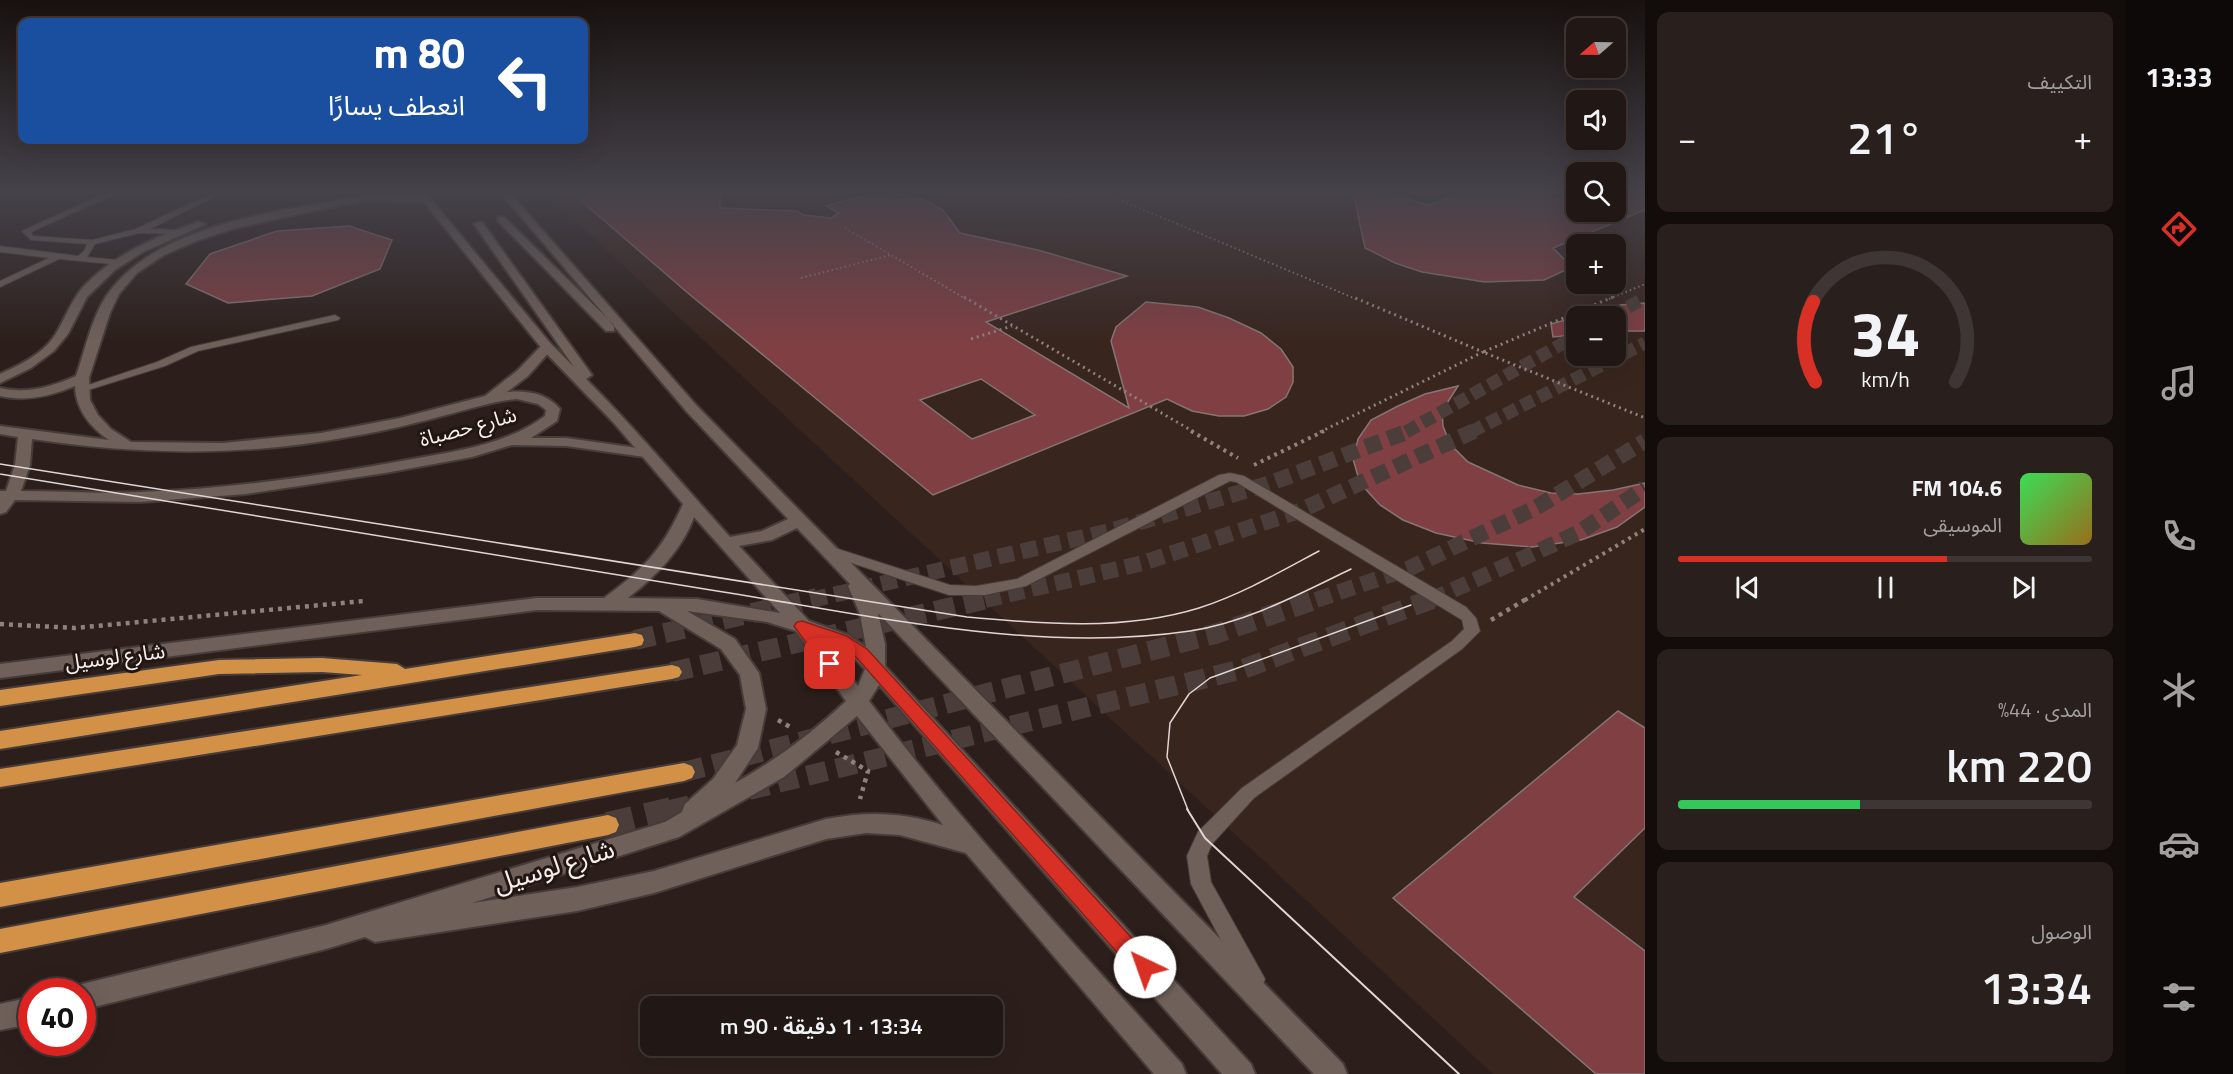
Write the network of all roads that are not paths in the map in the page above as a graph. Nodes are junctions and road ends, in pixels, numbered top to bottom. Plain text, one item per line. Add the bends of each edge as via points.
1 (92, 242) edge
2 (156, 242) edge
3 (185, 242) edge
4 (461, 242) edge
5 (492, 242) edge
6 (524, 242) edge
7 (550, 242) edge
8 (0, 249) edge
9 (19, 252) junction
10 (56, 258) junction
11 (80, 259) junction
12 (0, 260) edge
13 (118, 263) junction
14 (0, 284) edge
15 (335, 318) dead end
16 (548, 347) junction
17 (0, 379) edge
18 (81, 383) junction
19 (0, 392) edge
20 (487, 400) junction
21 (692, 409) junction
22 (618, 419) junction
23 (0, 430) edge
24 (25, 434) junction
25 (506, 442) junction
26 (128, 446) junction
27 (645, 453) junction
28 (6, 496) edge
29 (690, 504) junction
30 (0, 509) edge
31 (800, 520) junction
32 (726, 543) junction
33 (829, 550) junction
34 (849, 572) junction
35 (608, 604) junction
36 (660, 604) junction
37 (802, 626) junction
38 (635, 640) tunnel mouth
39 (875, 668) junction
40 (0, 671) edge
41 (672, 672) tunnel mouth
42 (419, 673) junction
43 (0, 699) edge
44 (858, 702) junction
45 (0, 740) edge
46 (684, 772) tunnel mouth
47 (0, 778) edge
48 (608, 825) tunnel mouth
49 (671, 830) junction
50 (974, 846) junction
51 (0, 895) edge
52 (326, 937) junction
53 (0, 941) edge
54 (96, 994) edge
55 (1269, 1008) junction
56 (18, 1013) edge
57 (0, 1017) edge
58 (1172, 1074) edge
59 (1241, 1074) edge
60 (1333, 1074) edge

1 - 11 lane
2 - 13 street
3 - 18 street via 147,262 122,282 114,293
4 - 16 street
5 - 22 street
6 - 21 street
7 - 21 street
8 - 9 lane
9 - 10 lane
9 - 12 lane
10 - 11 lane
10 - 14 lane
11 - 13 lane
13 - 17 street via 86,291 55,344 32,363
15 - 18 lane via 195,349 161,364
16 - 20 street via 523,373
16 - 22 street
18 - 19 street via 39,393
18 - 26 street via 82,399 93,420
20 - 25 street, شارع حصباة via 534,397 553,409 552,418 540,428
20 - 26 street, شارع حصباة via 383,426 318,437 242,446
21 - 31 street
22 - 27 street
23 - 24 street, شارع حصباة
24 - 26 street, شارع حصباة
24 - 28 street via 24,468
25 - 27 street via 566,442
25 - 28 street, شارع حصباة via 345,477 257,490 140,497
27 - 29 street
28 - 30 street
29 - 32 street
29 - 35 street via 667,551 642,578
31 - 32 street via 766,536
31 - 33 street
32 - 37 street
33 - 34 street
33 - 55 lane via 949,590 1005,588 1230,477 1469,618 1472,631 1457,645 1248,793 1205,837 1197,856 1201,884
34 - 39 street, شارع لوسيل via 871,621 876,644
34 - 55 street
35 - 36 street, شارع لوسيل
35 - 40 street, شارع لوسيل via 537,604
36 - 37 street, شارع لوسيل via 732,609
36 - 49 street via 728,644 749,673 756,709 747,748 721,786
37 - 39 street, شارع لوسيل via 841,640
37 - 44 street
38 - 42 highway
39 - 44 street, شارع لوسيل
39 - 59 street, شارع لوسيل
41 - 47 highway
42 - 43 highway via 322,665 219,667
42 - 45 highway
44 - 49 street, شارع لوسيل via 776,771
44 - 50 street
46 - 51 highway
48 - 53 highway
49 - 52 street, شارع لوسيل
50 - 52 street via 907,825 853,823 654,882 577,900
50 - 58 street
52 - 54 street, شارع لوسيل
55 - 60 street
56 - 57 street

